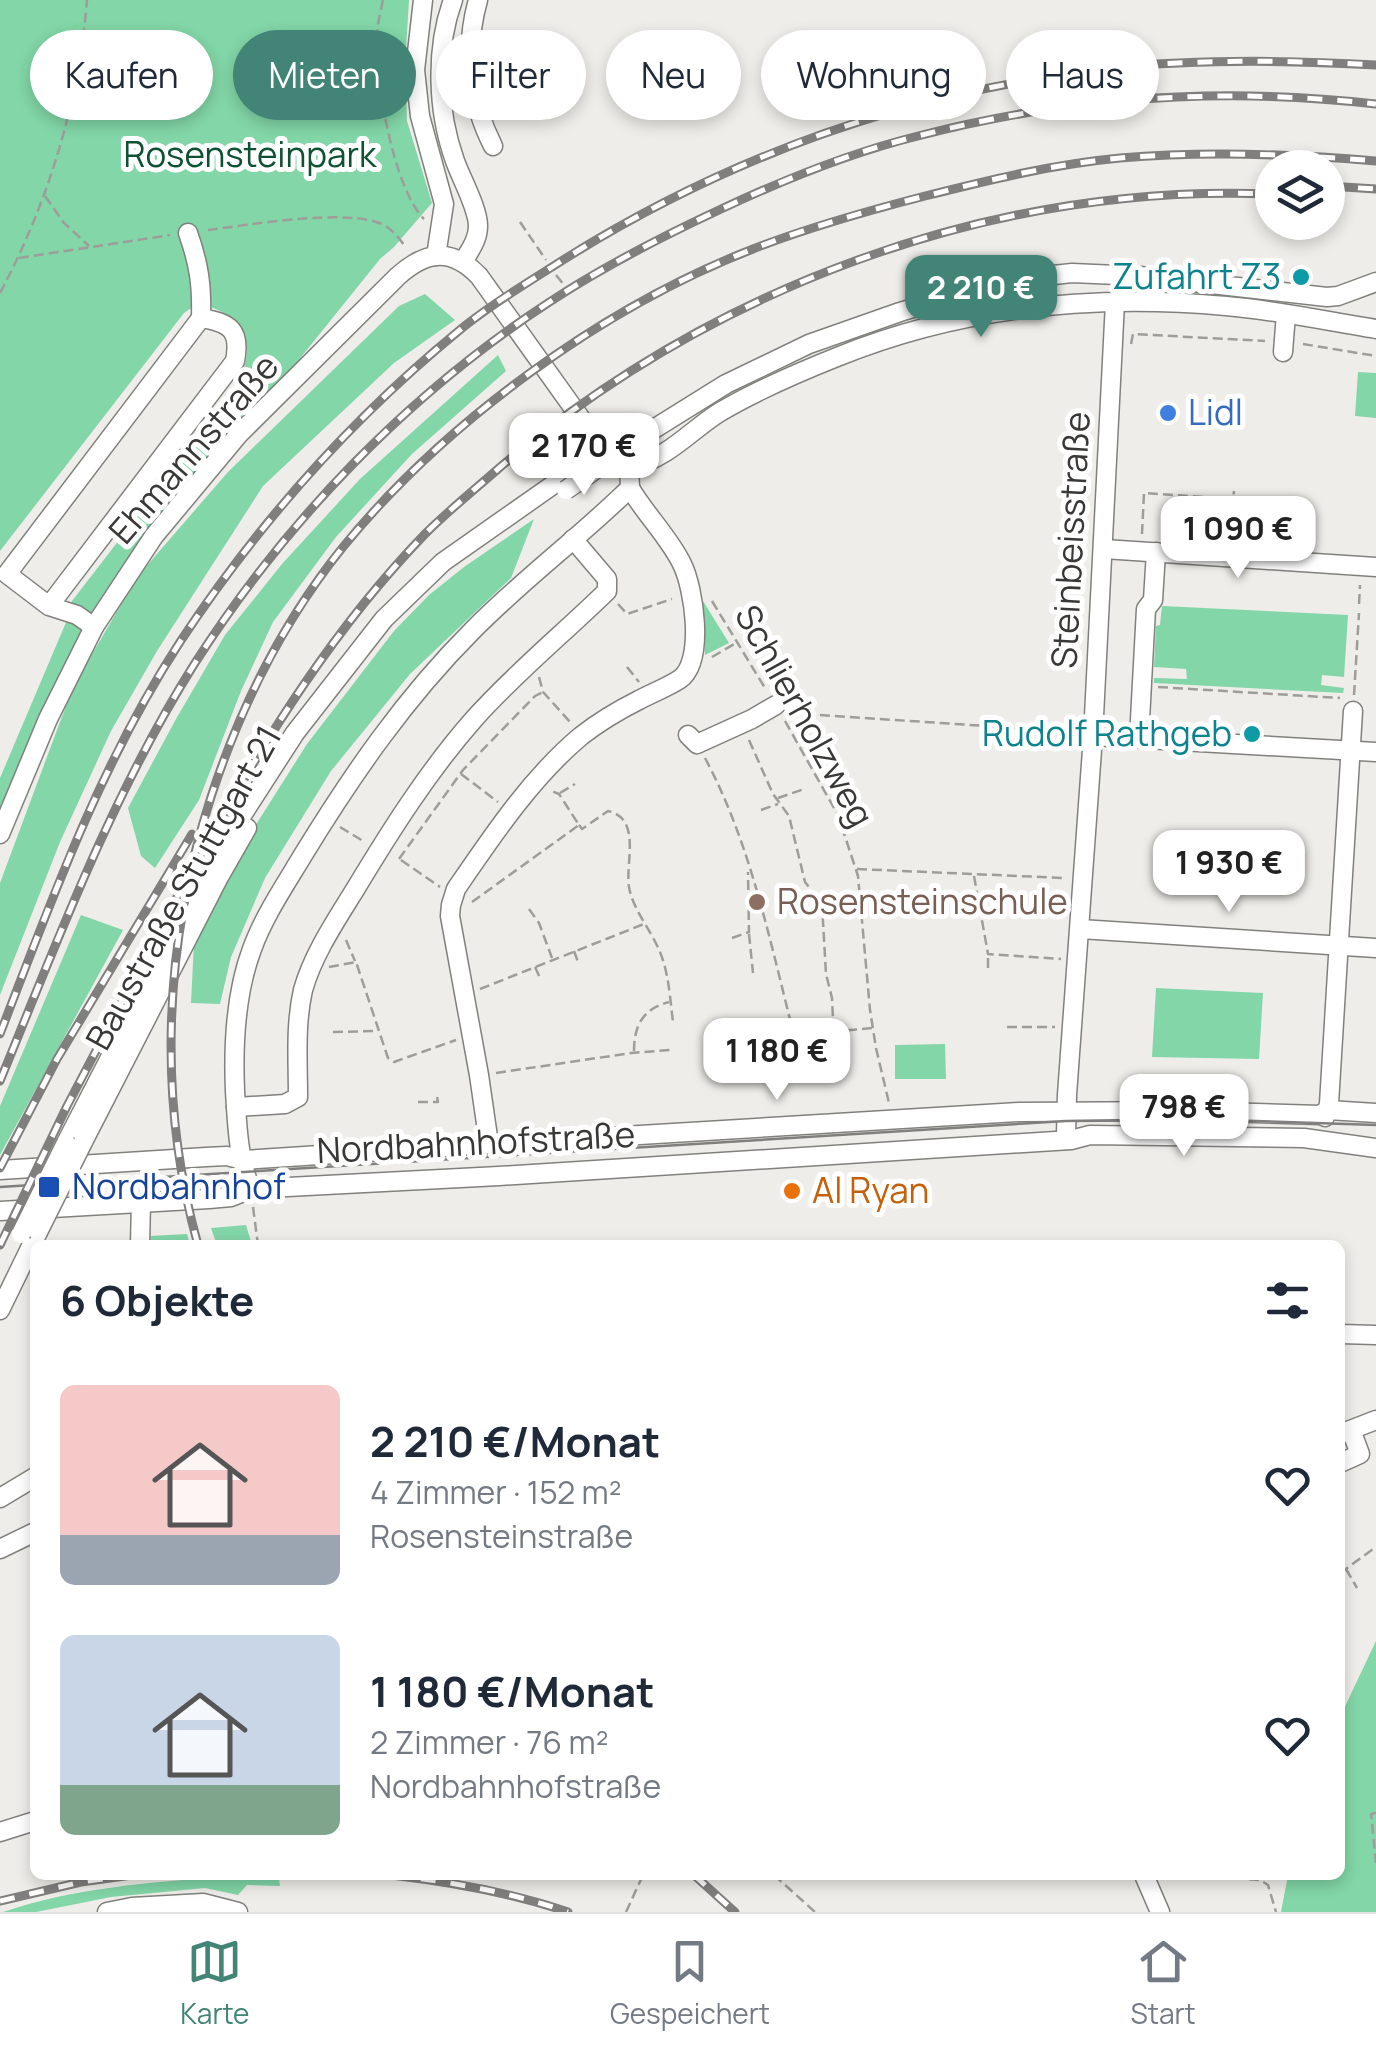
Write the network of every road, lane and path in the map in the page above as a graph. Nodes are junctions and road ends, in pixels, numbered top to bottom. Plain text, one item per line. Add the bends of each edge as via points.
1 (87, 0) edge
2 (383, 0) edge
3 (423, 0) edge
4 (453, 0) edge
5 (478, 0) edge
6 (492, 146) dead end
7 (44, 195) junction
8 (428, 222) dead end
9 (520, 222) dead end
10 (188, 232) junction
11 (90, 246) junction
12 (405, 246) dead end
13 (436, 256) junction
14 (19, 258) junction
15 (546, 260) dead end
16 (464, 262) junction
17 (556, 274) dead end
18 (1376, 282) edge
19 (564, 286) dead end
20 (0, 293) edge
21 (1115, 302) junction
22 (1286, 314) junction
23 (201, 318) junction
24 (1376, 329) edge
25 (1283, 347) junction
26 (1114, 352) junction
27 (1376, 356) edge
28 (629, 465) junction
29 (562, 486) junction
30 (1169, 487) dead end
31 (630, 488) junction
32 (1234, 491) dead end
33 (1168, 495) junction
34 (1187, 496) junction
35 (1205, 497) junction
36 (573, 539) junction
37 (1104, 549) junction
38 (1148, 551) junction
39 (1369, 566) edge
40 (607, 591) junction
41 (684, 594) junction
42 (1359, 604) dead end
43 (49, 606) junction
44 (1359, 612) dead end
45 (94, 627) junction
46 (737, 642) junction
47 (535, 658) junction
48 (692, 662) junction
49 (1142, 686) junction
50 (543, 692) junction
51 (1354, 702) junction
52 (778, 708) junction
53 (742, 724) junction
54 (582, 736) junction
55 (1092, 736) junction
56 (1139, 738) junction
57 (692, 739) joint
58 (1351, 750) junction
59 (1376, 752) edge
60 (460, 774) junction
61 (536, 781) junction
62 (575, 784) dead end
63 (804, 789) dead end
64 (559, 794) junction
65 (778, 801) junction
66 (761, 810) dead end
67 (512, 812) junction
68 (579, 826) junction
69 (0, 834) edge
70 (400, 859) dead end
71 (748, 866) junction
72 (856, 869) junction
73 (974, 874) junction
74 (1083, 879) junction
75 (812, 892) junction
76 (791, 895) dead end
77 (529, 909) dead end
78 (450, 916) junction
79 (646, 923) junction
80 (332, 929) junction
81 (1080, 929) junction
82 (749, 932) junction
83 (612, 936) junction
84 (732, 938) dead end
85 (1340, 946) junction
86 (616, 947) dead end
87 (1376, 948) edge
88 (574, 951) junction
89 (988, 954) junction
90 (552, 960) junction
91 (1077, 960) junction
92 (356, 962) junction
93 (578, 962) dead end
94 (536, 967) junction
95 (988, 968) dead end
96 (312, 970) junction
97 (753, 973) dead end
98 (540, 978) dead end
99 (496, 982) junction
100 (501, 993) dead end
101 (464, 996) junction
102 (670, 1002) junction
103 (672, 1022) dead end
104 (1007, 1027) dead end
105 (1041, 1027) dead end
106 (873, 1028) junction
107 (379, 1031) junction
108 (834, 1031) junction
109 (333, 1032) dead end
110 (472, 1034) junction
111 (794, 1035) junction
112 (739, 1039) dead end
113 (434, 1047) junction
114 (671, 1050) dead end
115 (632, 1053) junction
116 (435, 1055) dead end
117 (590, 1059) junction
118 (835, 1060) dead end
119 (633, 1064) dead end
120 (550, 1065) junction
121 (592, 1070) dead end
122 (510, 1071) junction
123 (479, 1075) junction
124 (551, 1076) dead end
125 (511, 1081) dead end
126 (438, 1097) dead end
127 (418, 1102) dead end
128 (236, 1107) junction
129 (1335, 1110) junction
130 (1066, 1111) junction
131 (1376, 1113) edge
132 (893, 1119) junction
133 (1304, 1138) junction
134 (1063, 1140) junction
135 (75, 1142) junction
136 (1341, 1142) junction
137 (489, 1144) junction
138 (1376, 1148) edge
139 (243, 1160) junction
140 (0, 1170) edge
141 (251, 1189) junction
142 (141, 1202) junction
143 (0, 1211) edge
144 (140, 1240) edge
145 (257, 1240) edge
146 (0, 1309) edge
147 (1345, 1334) edge
148 (1376, 1336) edge
149 (1376, 1420) edge
150 (1346, 1432) edge
151 (1345, 1461) edge
152 (30, 1480) edge
153 (0, 1498) edge
154 (30, 1534) edge
155 (1376, 1546) edge
156 (0, 1549) edge
157 (1346, 1569) joint
158 (1357, 1588) dead end
159 (1376, 1814) edge
160 (30, 1823) edge
161 (0, 1832) edge
162 (1376, 1863) edge
163 (639, 1880) edge
164 (780, 1880) edge
165 (1146, 1880) edge
166 (1260, 1880) edge
167 (197, 1908) edge
168 (227, 1911) edge
169 (107, 1912) edge
170 (626, 1912) edge
171 (815, 1912) edge
172 (1160, 1912) edge
173 (1276, 1912) edge

1 - 7 path via 71,104
2 - 8 path via 376,40 381,90 404,186
3 - 13 street via 415,70 444,204
4 - 16 street via 440,85 453,156 478,226
5 - 6 street via 470,48 473,96
7 - 11 path
7 - 14 path
9 - 15 path
10 - 11 path
10 - 12 path via 361,219 386,226
10 - 23 street via 199,263
11 - 14 path
13 - 16 street
13 - 45 street, Ehmannstraße via 398,276 240,434 154,536
14 - 20 path
16 - 28 street via 604,451
17 - 19 path
18 - 29 street, Baustraße Stuttgart 21, bridge via 1327,297 1072,273 962,293 809,344 726,384
21 - 22 street
21 - 26 street, Steinbeisstraße
21 - 28 street via 996,313 874,344 752,394 655,457
22 - 24 street
22 - 25 street
23 - 43 street via 7,574
23 - 43 street via 233,330 235,360
25 - 26 path via 1133,334 1130,348
25 - 27 path
26 - 37 street, Steinbeisstraße
28 - 31 street
29 - 135 street, Baustraße Stuttgart 21 via 448,571 389,627 302,739
29 - 135 street, Baustraße Stuttgart 21 via 443,562 384,619 295,733 208,868
30 - 33 path
31 - 36 street
31 - 41 street via 682,564
32 - 35 path via 1233,498
33 - 34 path
33 - 38 path via 1144,493
34 - 35 path
34 - 35 path via 1186,520 1244,524 1244,516 1204,514
36 - 40 street via 607,580
36 - 128 street via 424,684 353,776 285,885 242,983
37 - 38 street
37 - 55 street, Steinbeisstraße
38 - 39 street
38 - 49 street via 1153,600 1146,609
39 - 42 path
40 - 41 path via 627,614
40 - 47 street
41 - 46 path, Schlierholzweg via 699,590 708,596
41 - 48 street via 696,645
43 - 45 street
44 - 51 path
45 - 69 street, Ehmannstraße
46 - 48 path
46 - 52 path, Schlierholzweg
47 - 50 path
47 - 80 street via 450,748 384,840
48 - 54 street via 679,679
49 - 51 path
49 - 56 street
50 - 54 path
50 - 60 path
51 - 58 street
52 - 53 street
52 - 55 path
52 - 72 path, Schlierholzweg via 838,815
53 - 57 street
53 - 65 path
54 - 61 street
55 - 56 street
55 - 74 street, Steinbeisstraße
56 - 58 street
57 - 71 path via 723,792
58 - 59 street
58 - 85 street
60 - 67 path
60 - 70 path
61 - 64 path
61 - 67 street
62 - 64 path
63 - 65 path
64 - 68 path
65 - 66 path
65 - 75 path
67 - 78 street via 456,889
68 - 78 path
68 - 79 path via 608,811 622,819 630,841 628,885
71 - 82 path
71 - 111 path
72 - 73 path
72 - 106 path, Schlierholzweg
73 - 74 path
73 - 89 path
74 - 81 street, Steinbeisstraße
75 - 76 path
75 - 108 path via 822,904
77 - 90 path
78 - 101 street
79 - 83 path
79 - 102 path via 666,971
80 - 92 path via 346,939
80 - 96 street
81 - 85 street
81 - 91 street, Steinbeisstraße
82 - 84 path
82 - 97 path
83 - 86 path
83 - 88 path
85 - 87 street
85 - 129 street
88 - 90 path
88 - 93 path
89 - 91 path
89 - 95 path
90 - 94 path
91 - 130 street, Steinbeisstraße
92 - 96 path
92 - 107 path
94 - 98 path
94 - 99 path
96 - 128 street via 298,1028 298,1097
99 - 100 path
99 - 101 path
101 - 110 street
102 - 103 path
102 - 115 path via 652,1006 634,1034
104 - 105 path
106 - 108 path
106 - 132 path, Schlierholzweg
107 - 109 path
107 - 113 path via 394,1062
108 - 111 path
108 - 118 path
110 - 113 path
110 - 123 street
111 - 112 path
113 - 116 path
114 - 115 path
115 - 117 path
115 - 119 path
117 - 120 path
117 - 121 path
120 - 122 path
120 - 124 path
122 - 123 path
122 - 125 path
123 - 137 street
126 - 127 path
128 - 139 street
129 - 130 street, Nordbahnhofstraße
129 - 131 street, Nordbahnhofstraße
129 - 133 street
129 - 136 street
130 - 132 street, Nordbahnhofstraße
130 - 134 street, Steinbeisstraße
132 - 137 street, Nordbahnhofstraße
133 - 134 street, Nordbahnhofstraße
133 - 136 street, Nordbahnhofstraße
134 - 141 street, Nordbahnhofstraße
135 - 146 street, Baustraße Stuttgart 21, bridge
136 - 138 street, Nordbahnhofstraße
137 - 139 street, Nordbahnhofstraße
139 - 140 street, Nordbahnhofstraße via 210,1156
139 - 141 street
141 - 142 street, Nordbahnhofstraße via 231,1197
141 - 145 path
142 - 143 street, Nordbahnhofstraße
142 - 144 street
147 - 148 street
149 - 150 street
150 - 151 street via 1360,1454
152 - 153 street
154 - 156 street
155 - 157 path
157 - 158 path
159 - 162 path via 1370,1814
160 - 161 street
163 - 170 path
164 - 171 path
165 - 172 street
166 - 173 path
167 - 168 street via 203,1903
167 - 169 street

